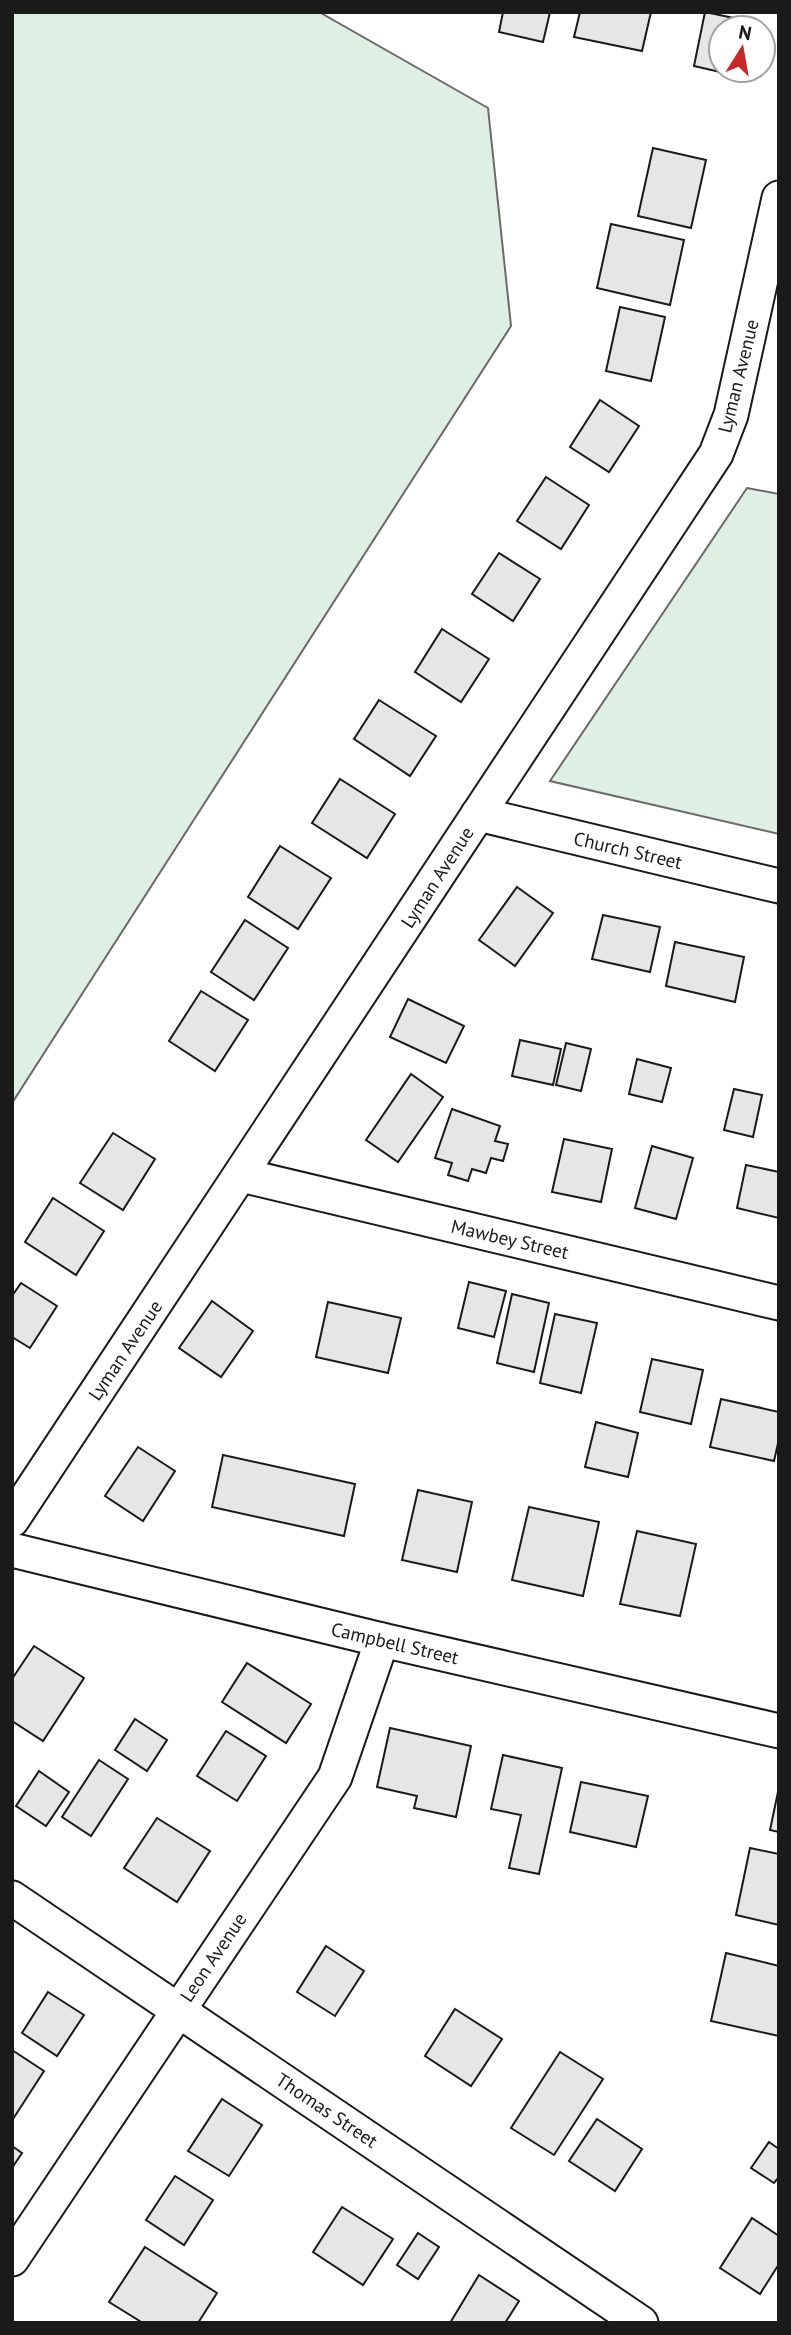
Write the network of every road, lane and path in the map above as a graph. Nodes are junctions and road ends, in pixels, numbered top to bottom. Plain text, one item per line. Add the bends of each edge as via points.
1 (779, 198) edge
2 (478, 814) junction
3 (779, 886) edge
4 (241, 1175) junction
5 (779, 1303) edge
6 (12, 1520) edge
7 (12, 1550) edge
8 (382, 1640) junction
9 (779, 1731) edge
10 (12, 1898) edge
11 (177, 2010) junction
12 (12, 2259) edge
13 (623, 2318) edge

1 - 2 street, Lyman Avenue via 731,415 716,454
2 - 3 street, Church Street
2 - 4 street, Lyman Avenue
4 - 5 street, Mawbey Street
4 - 6 street, Lyman Avenue
7 - 8 street, Campbell Street
8 - 9 street, Campbell Street
8 - 11 street, Leon Avenue via 335,1777
10 - 11 street, Thomas Street
11 - 12 street, Leon Avenue
11 - 13 street, Thomas Street

